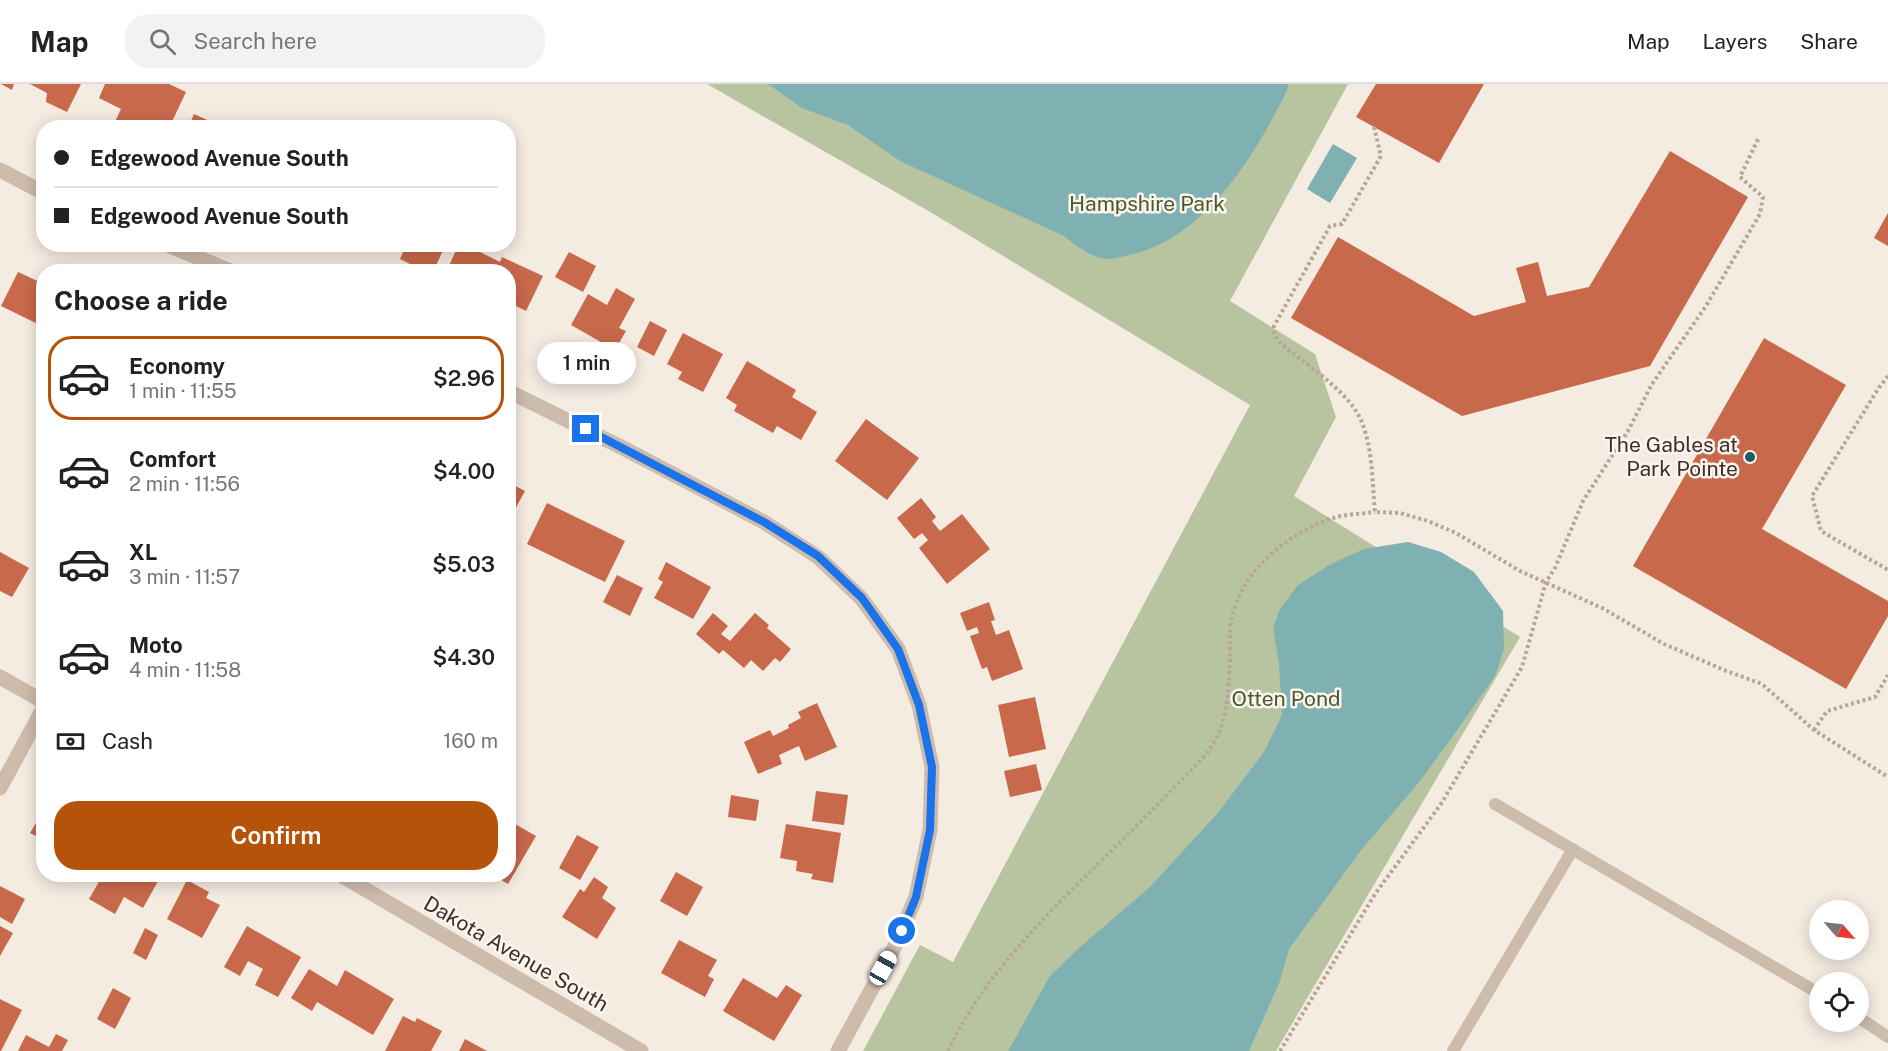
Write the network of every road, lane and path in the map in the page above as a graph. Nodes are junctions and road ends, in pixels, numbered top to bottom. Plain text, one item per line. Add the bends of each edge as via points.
1 (1374, 127) dead end
2 (1759, 137) dead end
3 (0, 170) edge
4 (36, 189) edge
5 (184, 252) edge
6 (214, 264) edge
7 (1888, 376) edge
8 (516, 395) edge
9 (1375, 512) junction
10 (1888, 570) edge
11 (1546, 582) junction
12 (1888, 675) edge
13 (0, 677) edge
14 (36, 697) edge
15 (36, 722) edge
16 (1814, 729) junction
17 (1888, 777) edge
18 (0, 788) edge
19 (1495, 804) dead end
20 (1572, 849) junction
21 (353, 882) edge
22 (1809, 988) edge
23 (1869, 1024) edge
24 (1888, 1037) edge
25 (641, 1051) edge
26 (838, 1051) edge
27 (948, 1051) edge
28 (1280, 1051) edge
29 (1453, 1051) edge

1 - 9 path via 1381,156 1342,224 1330,226 1274,326 1274,334 1334,386 1357,412 1367,440
2 - 11 path via 1740,177 1763,197 1760,214 1707,306 1652,384 1628,431 1583,501
3 - 4 street
5 - 6 street
7 - 10 path via 1812,496 1821,531
8 - 26 street via 626,448 764,522 818,556 862,598 898,649 919,705 932,767 930,830 916,897 894,948
9 - 11 path via 1400,513 1428,521
9 - 27 path via 1331,518 1273,551 1251,575 1231,623 1224,719 1213,744 1051,910 1005,963
11 - 16 path via 1602,608 1664,644 1761,684
11 - 28 path via 1522,667 1441,804 1375,894
12 - 16 path via 1875,697 1827,711
13 - 14 street
15 - 18 street
16 - 17 path
19 - 20 lane
20 - 22 lane
20 - 29 lane
21 - 25 street, Dakota Avenue South
23 - 24 lane

